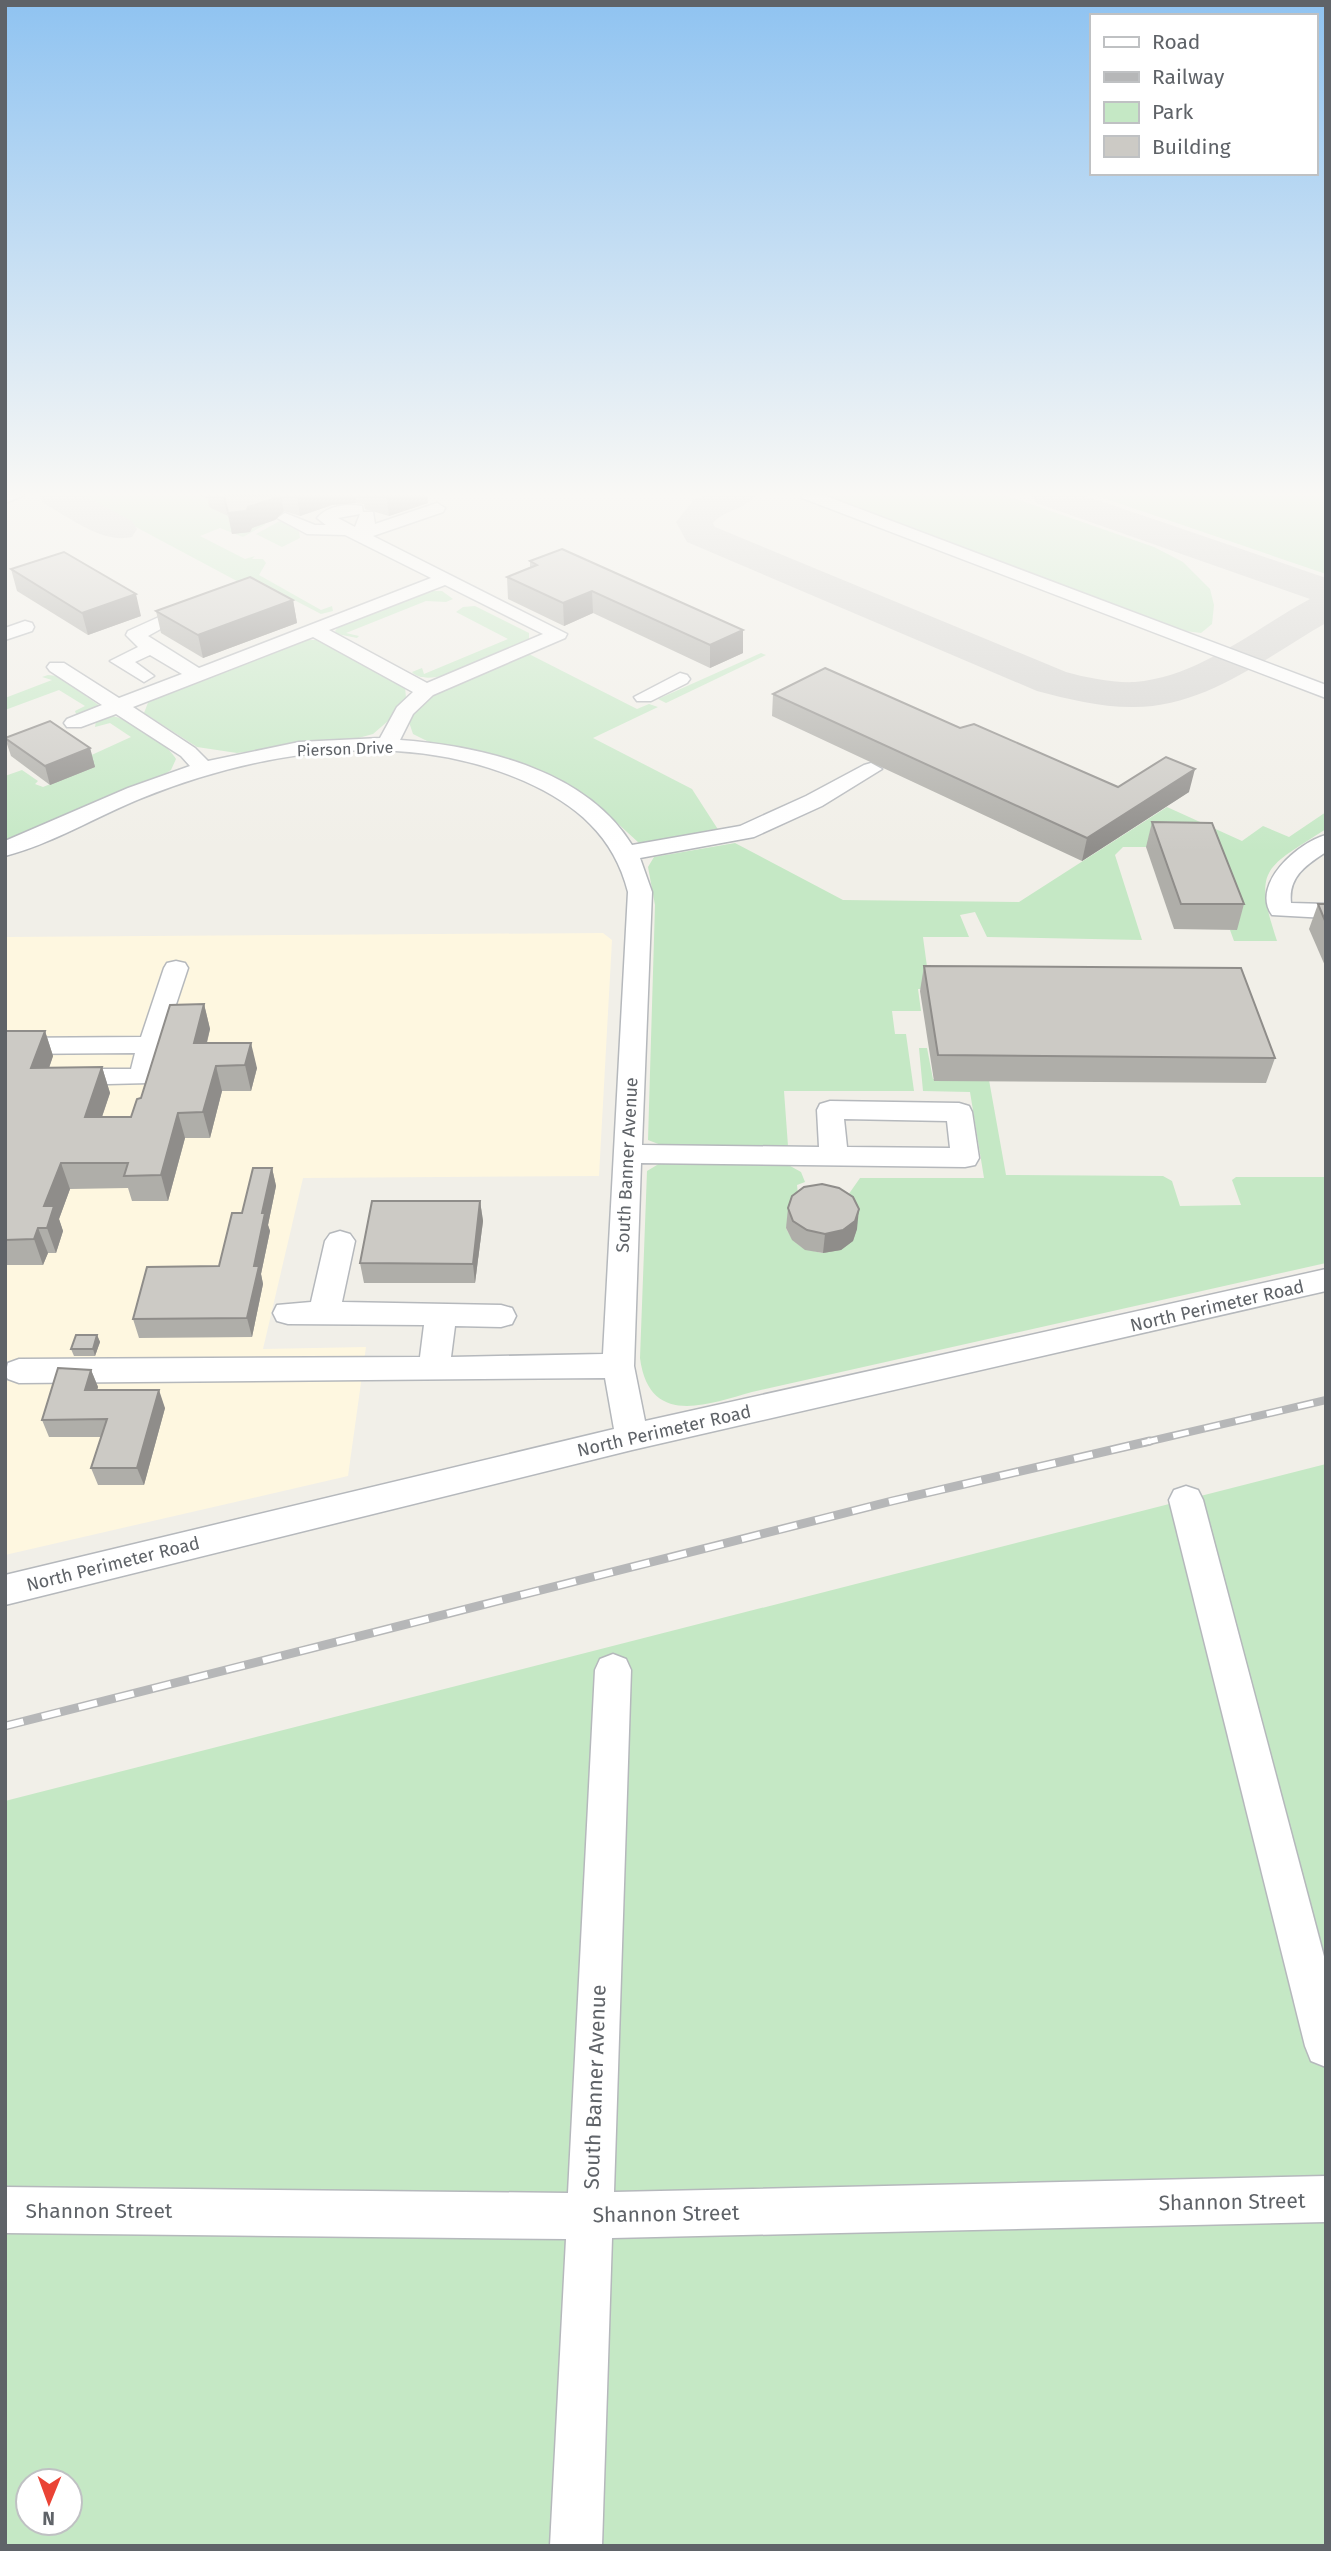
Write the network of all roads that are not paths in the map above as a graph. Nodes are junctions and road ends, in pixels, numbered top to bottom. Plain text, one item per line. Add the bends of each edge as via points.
1 (355, 614) edge
2 (518, 614) edge
3 (1121, 614) edge
4 (166, 621) edge
5 (25, 627) dead end
6 (314, 630) junction
7 (5, 634) edge
8 (152, 648) junction
9 (57, 667) dead end
10 (198, 675) junction
11 (144, 676) dead end
12 (680, 679) dead end
13 (426, 691) junction
14 (1326, 692) edge
15 (653, 702) dead end
16 (117, 707) junction
17 (74, 723) dead end
18 (387, 746) junction
19 (204, 769) junction
20 (871, 769) dead end
21 (1326, 842) edge
22 (5, 849) edge
23 (627, 853) junction
24 (640, 892) joint
25 (1326, 911) edge
26 (176, 968) dead end
27 (151, 1045) junction
28 (5, 1046) edge
29 (59, 1077) edge
30 (626, 1154) junction
31 (834, 1156) junction
32 (340, 1241) dead end
33 (1326, 1280) edge
34 (288, 1313) dead end
35 (324, 1313) junction
36 (442, 1314) junction
37 (501, 1316) dead end
38 (618, 1366) junction
39 (434, 1369) junction
40 (19, 1371) dead end
41 (632, 1437) junction
42 (1186, 1500) dead end
43 (5, 1590) edge
44 (613, 1670) dead end
45 (1326, 2046) edge
46 (1326, 2199) edge
47 (5, 2210) edge
48 (589, 2216) junction
49 (576, 2546) edge

1 - 6 street
2 - 13 street via 558,634
3 - 14 street
4 - 8 street via 135,635
5 - 7 street
6 - 10 street
6 - 13 street
8 - 10 street
8 - 11 street via 120,662
9 - 16 street
10 - 16 street
12 - 15 street
13 - 18 street via 404,710
16 - 17 street
16 - 19 street via 188,752
18 - 19 street, Pierson Drive via 288,751
18 - 23 street, Pierson Drive via 459,754 524,773 592,810
19 - 22 street, Pierson Drive
20 - 23 street via 746,832
21 - 25 street via 1284,874 1277,894 1280,910
23 - 24 street, Pierson Drive
24 - 30 street, South Banner Avenue
26 - 27 street
27 - 28 street
27 - 29 street via 141,1077
30 - 31 street
30 - 38 street, South Banner Avenue
31 - 31 street via 965,1158 959,1112 830,1110
32 - 35 street
33 - 41 street, North Perimeter Road
34 - 35 street
35 - 36 street
36 - 37 street
36 - 39 street
38 - 39 street
38 - 41 street, South Banner Avenue
39 - 40 street
41 - 43 street, North Perimeter Road
42 - 45 street
44 - 48 street, South Banner Avenue
46 - 48 street, Shannon Street
47 - 48 street, Shannon Street
48 - 49 street, South Banner Avenue

